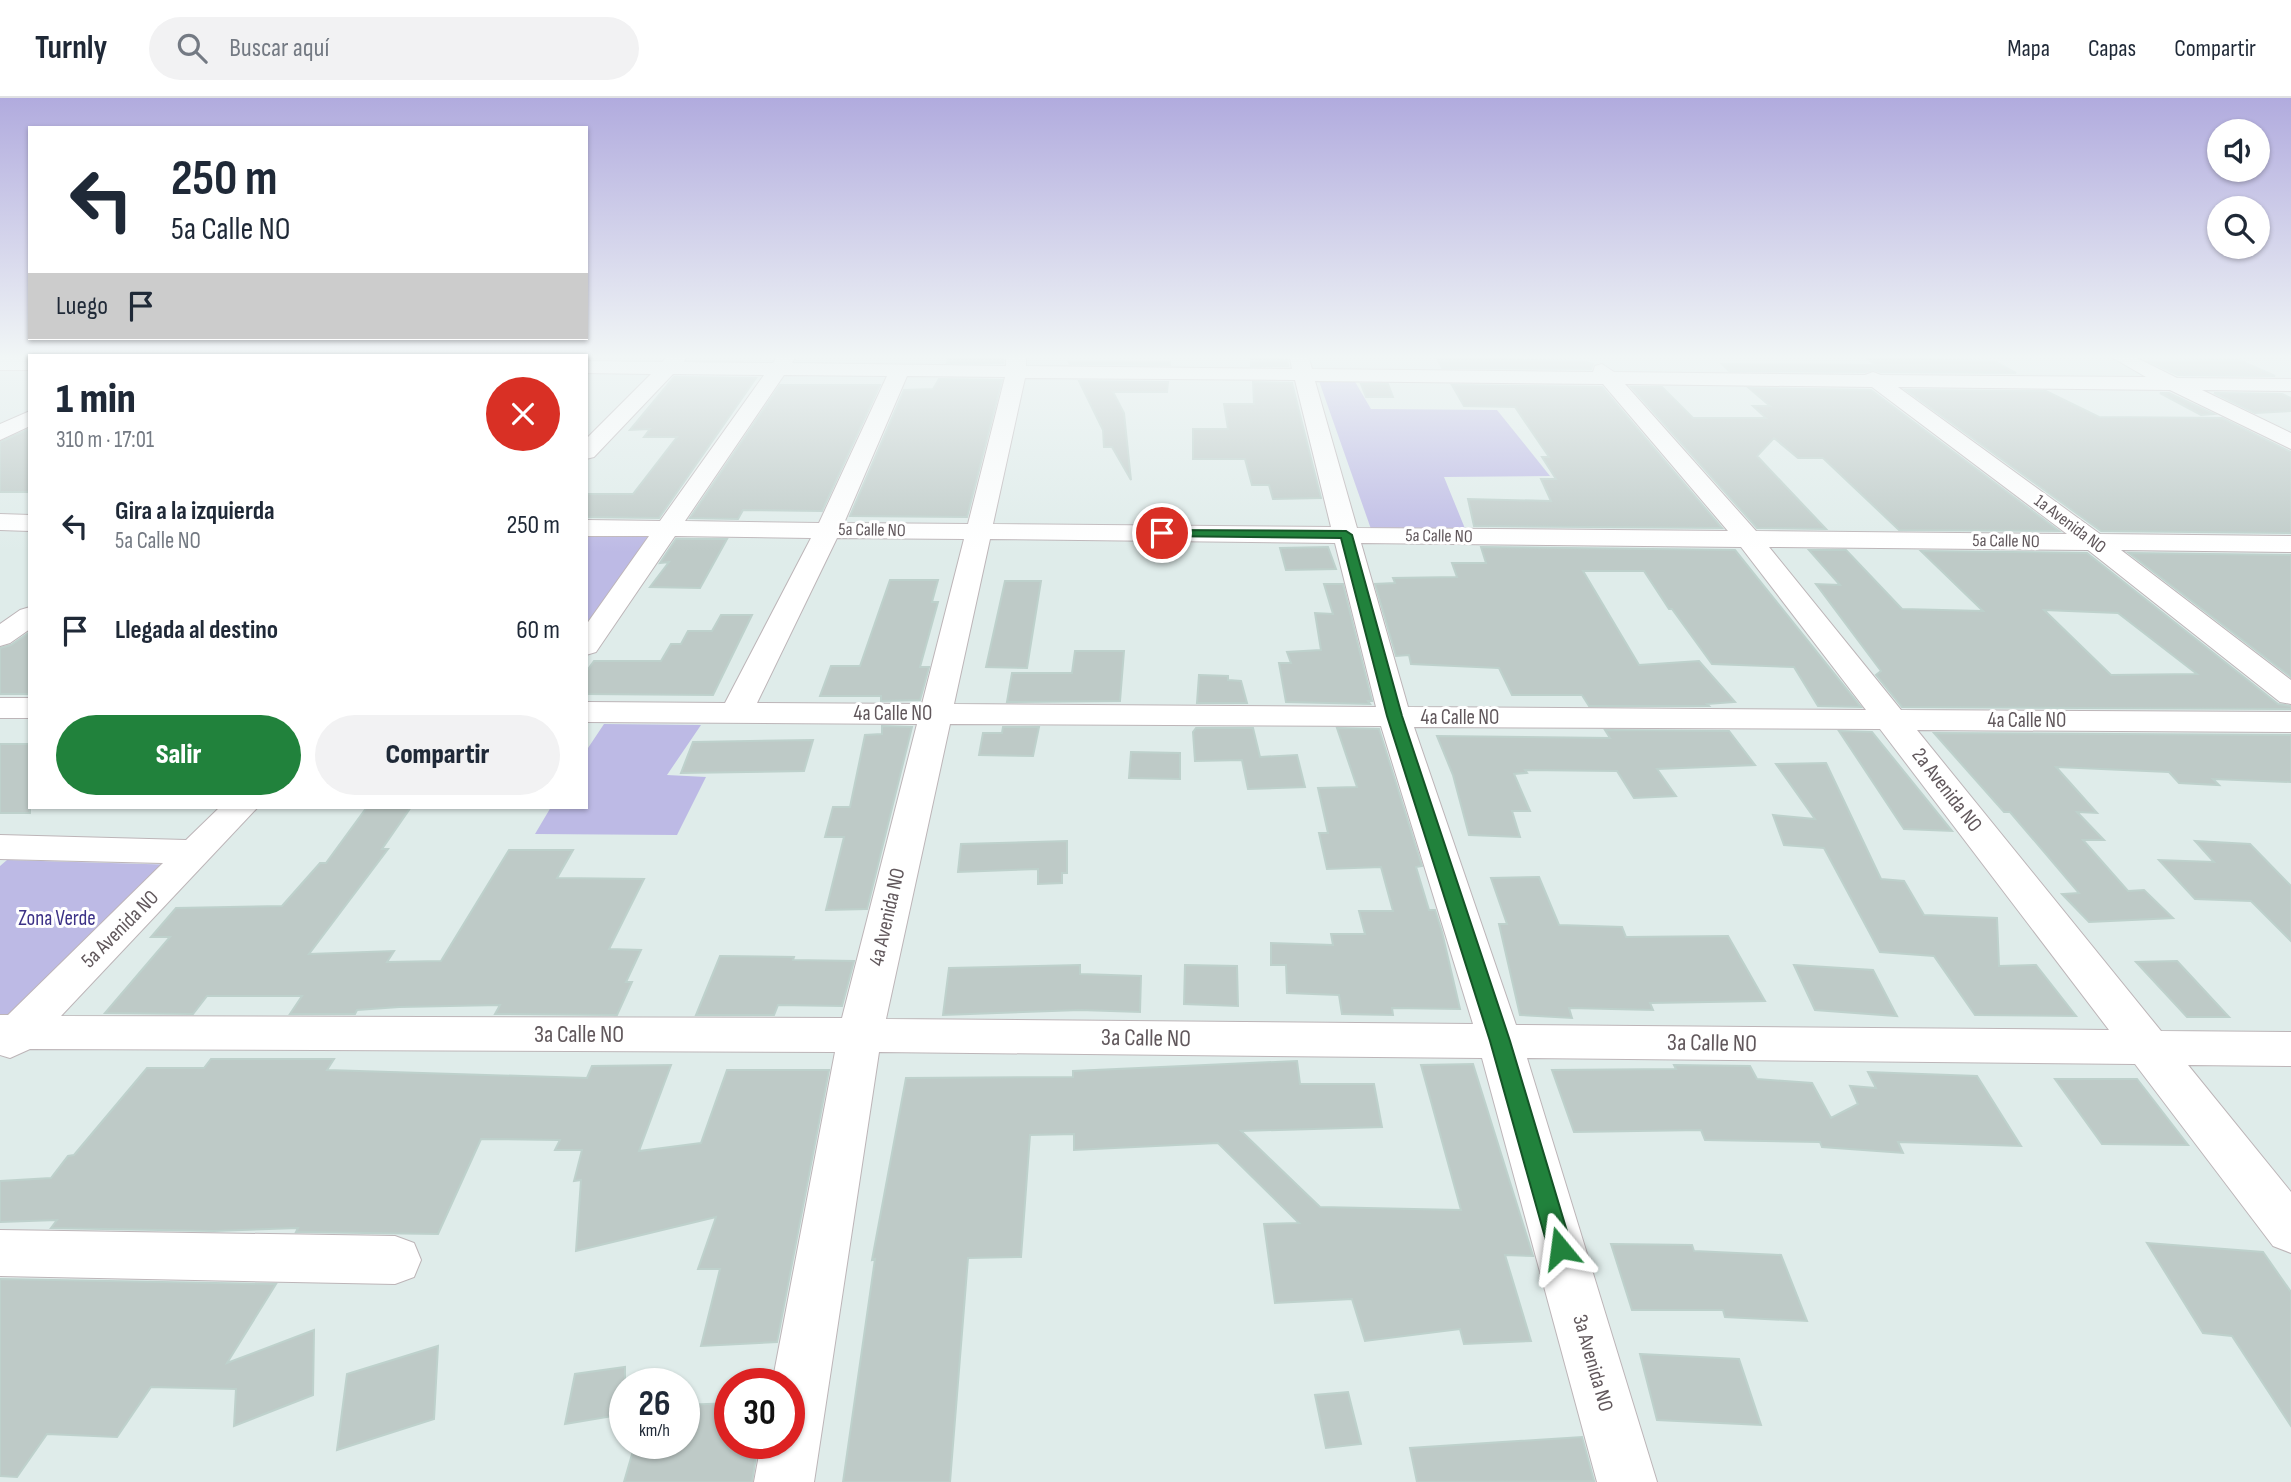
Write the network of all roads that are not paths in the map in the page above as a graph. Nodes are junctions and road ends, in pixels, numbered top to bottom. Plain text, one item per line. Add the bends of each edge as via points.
1 (20, 423) edge
2 (615, 423) edge
3 (740, 423) edge
4 (876, 423) edge
5 (1003, 423) edge
6 (1316, 423) edge
7 (1648, 423) edge
8 (1933, 423) edge
9 (2222, 423) edge
10 (2238, 423) edge
11 (0, 433) edge
12 (588, 450) edge
13 (2289, 452) edge
14 (0, 522) edge
15 (28, 523) edge
16 (588, 528) edge
17 (667, 528) junction
18 (828, 530) junction
19 (979, 532) junction
20 (0, 533) edge
21 (28, 533) edge
22 (1346, 535) junction
23 (1749, 539) junction
24 (2094, 542) junction
25 (2291, 544) edge
26 (0, 607) edge
27 (28, 607) edge
28 (28, 618) edge
29 (0, 637) edge
30 (588, 643) edge
31 (2291, 695) edge
32 (0, 708) edge
33 (28, 708) edge
34 (588, 712) edge
35 (736, 712) junction
36 (936, 714) junction
37 (1394, 716) junction
38 (1892, 720) junction
39 (2291, 722) edge
40 (238, 809) edge
41 (0, 847) edge
42 (196, 852) junction
43 (860, 1035) junction
44 (6, 1039) edge
45 (1500, 1041) junction
46 (2148, 1047) junction
47 (2291, 1049) edge
48 (2291, 1230) edge
49 (0, 1253) edge
50 (395, 1260) dead end
51 (784, 1482) edge
52 (1628, 1482) edge

1 - 11 street
2 - 12 street
3 - 17 street
4 - 18 street
5 - 19 street, 4a Avenida NO
6 - 22 street, 3a Avenida NO
7 - 23 street, 2a Avenida NO
8 - 24 street, 1a Avenida NO
9 - 13 street
10 - 13 street
14 - 15 street
16 - 17 street, 5a Calle NO
17 - 18 street, 5a Calle NO
17 - 30 street
18 - 19 street, 5a Calle NO
18 - 35 street
19 - 22 street, 5a Calle NO
19 - 36 street, 4a Avenida NO
20 - 21 street
22 - 23 street, 5a Calle NO
22 - 37 street, 3a Avenida NO
23 - 24 street, 5a Calle NO
23 - 38 street, 2a Avenida NO
24 - 25 street, 5a Calle NO
24 - 31 street, 1a Avenida NO
26 - 27 street
28 - 29 street
32 - 33 street
34 - 35 street, 4a Calle NO
35 - 36 street, 4a Calle NO
36 - 37 street, 4a Calle NO
36 - 43 street, 4a Avenida NO
37 - 38 street, 4a Calle NO
37 - 45 street, 3a Avenida NO
38 - 39 street, 4a Calle NO
38 - 46 street, 2a Avenida NO
40 - 42 street, 5a Avenida NO
41 - 42 street
42 - 44 street, 5a Avenida NO
43 - 44 street, 3a Calle NO
43 - 45 street, 3a Calle NO
43 - 51 street, 4a Avenida NO
45 - 46 street, 3a Calle NO
45 - 52 street, 3a Avenida NO
46 - 47 street, 3a Calle NO
46 - 48 street, 2a Avenida NO
49 - 50 street

